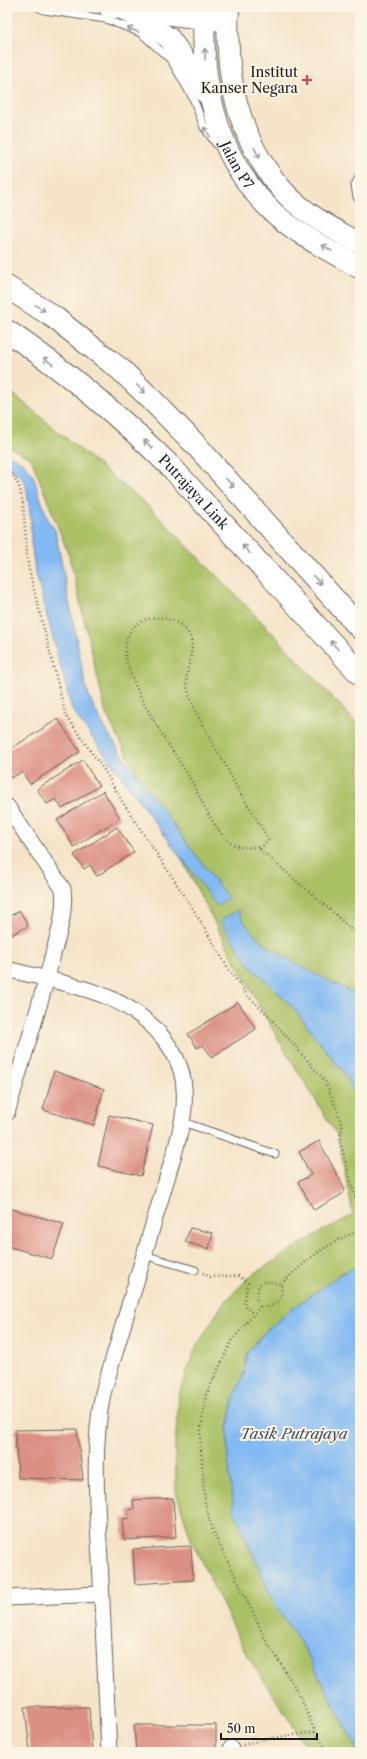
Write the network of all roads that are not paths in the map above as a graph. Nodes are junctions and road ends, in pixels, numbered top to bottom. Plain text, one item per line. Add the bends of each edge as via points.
1 (38, 7) edge
2 (117, 8) edge
3 (218, 12) edge
4 (212, 106) junction
5 (241, 173) junction
6 (360, 176) edge
7 (360, 199) edge
8 (360, 244) edge
9 (360, 268) edge
10 (7, 287) edge
11 (7, 331) edge
12 (360, 628) edge
13 (360, 674) edge
14 (7, 806) edge
15 (7, 969) edge
16 (47, 980) junction
17 (7, 1113) edge
18 (183, 1122) junction
19 (275, 1154) dead end
20 (144, 1255) junction
21 (195, 1270) road end
22 (101, 1594) junction
23 (7, 1598) edge
24 (109, 1752) edge

5 -> 1 lane via 204,127 193,98 171,60 141,33 106,19
2 - 3 street
2 - 4 street via 169,38 195,74
4 -> 3 street, Jalan P7 via 206,71
3 -> 8 street, Jalan P7 via 234,98 245,129 260,159 286,193 308,212
4 - 5 street, Jalan P7 via 224,140
9 -> 5 street, Jalan P7 via 294,228 267,206
6 - 7 lane via 355,185 357,197
10 -> 12 highway via 55,318 121,370 150,398 194,443
13 -> 11 highway, Putrajaya Link via 145,441 73,380
14 - 16 street via 62,889 63,914
15 - 16 street
16 - 17 street
16 - 18 street via 102,994 126,1005 156,1028 171,1048 180,1067 184,1088
18 - 19 lane
18 - 20 street
20 - 21 lane
20 - 22 street via 103,1393 97,1426
22 - 23 street
22 - 24 street

